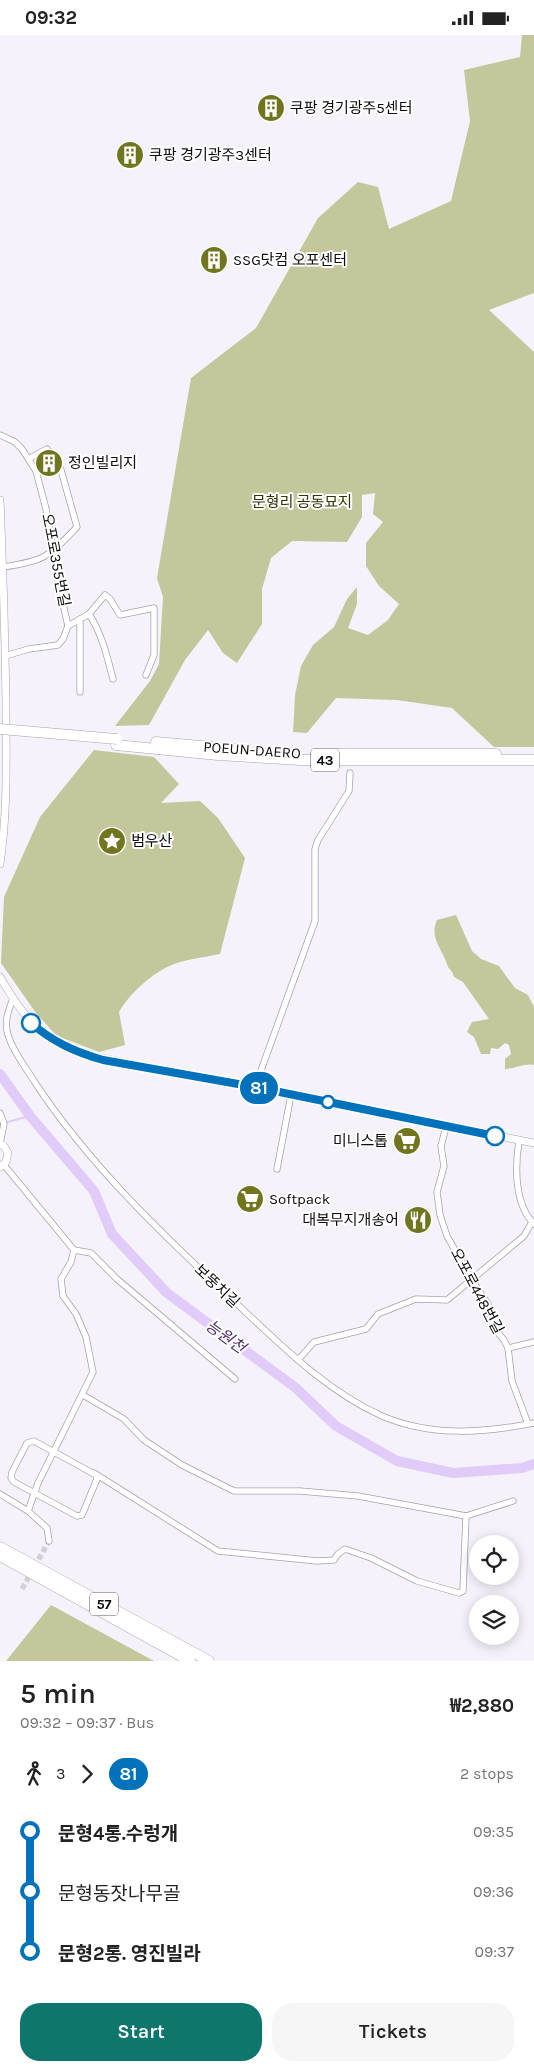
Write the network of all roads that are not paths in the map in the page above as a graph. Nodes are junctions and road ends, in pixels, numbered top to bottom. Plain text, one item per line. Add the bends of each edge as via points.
1 (0, 435) edge
2 (30, 458) junction
3 (0, 500) edge
4 (53, 552) junction
5 (2, 571) edge
6 (88, 614) junction
7 (80, 619) junction
8 (68, 626) junction
9 (5, 656) junction
10 (146, 675) dead end
11 (113, 679) dead end
12 (80, 692) dead end
13 (0, 729) edge
14 (0, 736) edge
15 (117, 742) junction
16 (3, 752) edge
17 (534, 753) edge
18 (534, 760) edge
19 (350, 773) dead end
20 (0, 864) edge
21 (0, 977) edge
22 (14, 999) junction
23 (255, 1087) junction
24 (291, 1095) junction
25 (1, 1115) edge
26 (446, 1127) junction
27 (519, 1141) junction
28 (534, 1143) edge
29 (0, 1144) edge
30 (2, 1166) edge
31 (277, 1169) dead end
32 (533, 1223) edge
33 (74, 1250) junction
34 (472, 1280) junction
35 (534, 1342) edge
36 (508, 1348) junction
37 (298, 1360) junction
38 (235, 1379) dead end
39 (83, 1395) junction
40 (531, 1424) edge
41 (54, 1450) junction
42 (94, 1473) junction
43 (34, 1493) junction
44 (0, 1494) edge
45 (513, 1501) dead end
46 (28, 1511) junction
47 (466, 1516) junction
48 (49, 1541) dead end
49 (0, 1547) edge
50 (0, 1556) edge
51 (190, 1661) edge
52 (209, 1661) edge

1 - 2 street, 오포로355번길 via 15,442
2 - 4 street, 오포로355번길 via 46,509
2 - 4 street via 47,449 61,470 77,527
3 - 5 street
4 - 5 street via 42,559
4 - 8 street, 오포로355번길
5 - 9 street
6 - 7 street
6 - 10 street via 105,595 120,615 154,608 154,655
6 - 11 street via 104,647
7 - 8 street
7 - 12 street
8 - 9 street, 오포로355번길 via 58,645
9 - 16 street
13 - 15 highway, POEUN-DAERO / 43, bridge
14 - 15 highway, 43
15 - 17 highway, POEUN-DAERO / 43 via 282,754
15 - 18 highway, POEUN-DAERO / 43 via 218,755 300,760
16 - 20 street via 7,809
19 - 23 street via 349,791 315,849 315,921
21 - 22 street
22 - 23 street via 31,1023 42,1032 55,1042 86,1055
22 - 37 street, 보뚱치길 via 6,1022 13,1047 73,1135 178,1248
23 - 24 street
24 - 26 street
24 - 31 street
25 - 29 street via 4,1124
26 - 27 street
26 - 34 street, 오포로448번길 via 441,1146 444,1166 437,1202 447,1236
27 - 28 street
27 - 32 street via 517,1179 524,1210
29 - 30 street via 8,1153
30 - 33 street
32 - 34 street via 524,1236
33 - 38 street via 91,1253
33 - 39 street via 61,1279 63,1296 76,1314 86,1337 93,1372
34 - 36 street, 오포로448번길 via 488,1304 493,1327
34 - 37 street via 447,1300 416,1299 378,1314 366,1329 314,1342
35 - 36 street
36 - 40 street, 오포로448번길 via 512,1381
37 - 40 street, 보뚱치길 via 342,1394 404,1424 454,1432
39 - 41 street
39 - 47 street via 124,1419 144,1440 182,1465 234,1491 300,1491 358,1497
41 - 42 street
41 - 43 street
41 - 43 street via 34,1441 27,1443 12,1472 14,1482
42 - 43 street via 97,1479 80,1516
42 - 47 street via 218,1551 317,1561 334,1560 346,1549 418,1581 459,1593 463,1591
43 - 46 street
44 - 46 street
45 - 47 street
46 - 48 street via 47,1528
49 - 52 highway, 57
50 - 51 highway, 57

